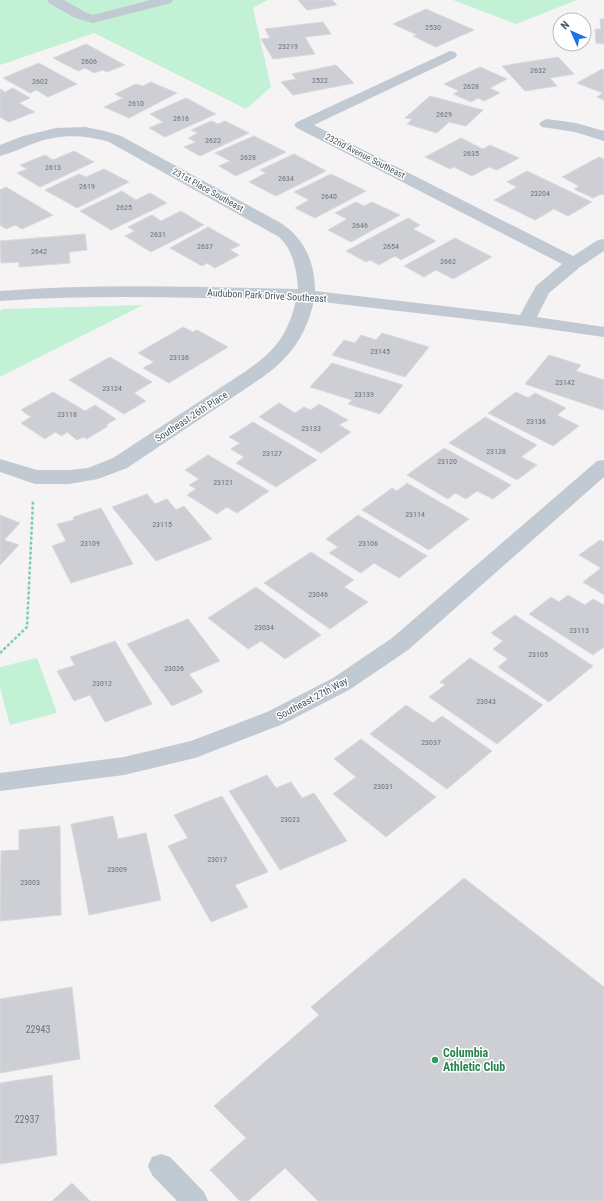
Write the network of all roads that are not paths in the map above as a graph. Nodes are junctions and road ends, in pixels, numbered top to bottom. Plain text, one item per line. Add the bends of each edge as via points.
1 (54, 0) edge
2 (166, 0) edge
3 (450, 55) dead end
4 (547, 124) dead end
5 (604, 136) edge
6 (0, 151) edge
7 (604, 244) edge
8 (574, 262) junction
9 (306, 295) junction
10 (0, 296) edge
11 (526, 321) junction
12 (604, 332) edge
13 (0, 465) edge
14 (604, 466) edge
15 (0, 782) edge
16 (161, 1166) dead end
17 (195, 1201) edge

1 - 2 street via 80,15 93,19
3 - 8 street, 232nd Avenue Southeast via 302,124
4 - 5 street via 576,128
6 - 9 street, 231st Place Southeast via 35,136 67,131 90,131 115,138 288,236 296,247 303,266
7 - 8 street
8 - 11 street via 542,290
9 - 10 street, Audubon Park Drive Southeast via 148,291 55,292
9 - 11 street, Audubon Park Drive Southeast
9 - 13 street, Southeast 26th Place via 297,327 289,342 273,359 253,375 120,462 91,474 69,477 35,477
11 - 12 street, Audubon Park Drive Southeast
14 - 15 street, Southeast 27th Way via 400,644 341,684 275,718 195,749 124,766
16 - 17 lane

